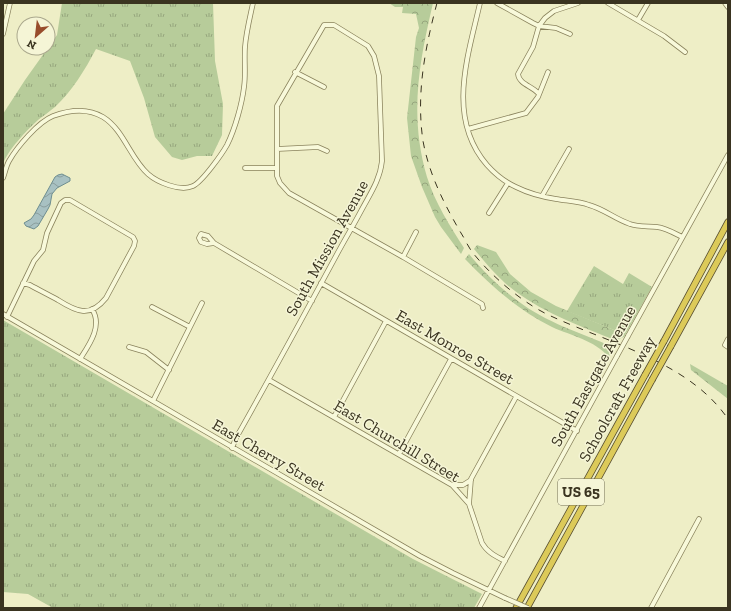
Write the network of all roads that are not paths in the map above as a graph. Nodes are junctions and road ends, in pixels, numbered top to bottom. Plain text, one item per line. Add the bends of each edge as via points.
1 (10, 3) edge
2 (253, 3) edge
3 (480, 3) edge
4 (497, 3) edge
5 (578, 3) edge
6 (608, 3) edge
7 (648, 3) edge
8 (725, 3) edge
9 (728, 7) edge
10 (638, 20) junction
11 (540, 26) junction
12 (3, 34) edge
13 (570, 34) dead end
14 (685, 52) dead end
15 (296, 72) junction
16 (548, 72) dead end
17 (324, 87) dead end
18 (538, 93) junction
19 (468, 129) junction
20 (277, 149) junction
21 (569, 149) dead end
22 (327, 151) dead end
23 (728, 155) edge
24 (245, 168) dead end
25 (277, 168) junction
26 (3, 178) edge
27 (508, 183) junction
28 (542, 196) junction
29 (489, 213) dead end
30 (728, 222) edge
31 (352, 227) junction
32 (416, 232) dead end
33 (682, 237) junction
34 (728, 242) edge
35 (214, 243) dead end
36 (403, 257) junction
37 (23, 283) junction
38 (321, 283) junction
39 (312, 300) junction
40 (202, 303) dead end
41 (152, 307) dead end
42 (483, 308) dead end
43 (92, 309) junction
44 (5, 316) edge
45 (386, 321) junction
46 (190, 327) junction
47 (728, 339) edge
48 (726, 346) edge
49 (129, 347) dead end
50 (80, 359) junction
51 (451, 359) junction
52 (169, 370) junction
53 (269, 380) junction
54 (516, 397) junction
55 (153, 401) junction
56 (334, 417) junction
57 (577, 431) junction
58 (232, 448) junction
59 (399, 454) junction
60 (471, 479) junction
61 (452, 485) junction
62 (469, 504) junction
63 (700, 519) dead end
64 (505, 561) junction
65 (489, 590) junction
66 (479, 608) edge
67 (516, 608) edge
68 (527, 608) edge
69 (651, 608) edge

1 - 12 street
2 - 26 street via 245,46 244,87 234,130 217,160 193,186 171,186 147,173 114,127 92,112 79,111 57,114 39,125 9,162
3 - 19 street via 463,85
4 - 11 street
5 - 11 street via 554,12 545,18
6 - 10 street
7 - 10 street
8 - 9 street
10 - 14 street
11 - 13 street via 556,28
11 - 18 street via 533,47 518,74 521,81
15 - 17 street
15 - 20 street via 277,106
15 - 31 street, South Mission Avenue via 324,25 334,25 368,46 374,56 379,76 382,161 378,180
16 - 18 street
18 - 19 street via 526,113
19 - 27 street via 482,158
20 - 22 street via 318,147
20 - 25 street
21 - 28 street
23 - 33 street, South Eastgate Avenue
24 - 25 street
25 - 31 street via 280,183 289,193
27 - 28 street
27 - 29 street
28 - 33 street via 585,203 630,225 664,229
30 - 67 highway, Schoolcraft Freeway / US 65, bridge
31 - 36 street
31 - 38 street, South Mission Avenue
32 - 36 street
33 - 57 street, South Eastgate Avenue, bridge
34 - 68 highway, Schoolcraft Freeway / US 65, bridge
35 - 39 street
36 - 42 street via 482,304
37 - 43 street via 75,310 86,312
37 - 43 street via 43,250 47,233 61,203 70,200 133,237 135,241 106,298
37 - 44 street
38 - 39 street, South Mission Avenue
38 - 45 street, East Monroe Street
39 - 53 street, South Mission Avenue
40 - 46 street
41 - 46 street
43 - 50 street via 95,314 95,332
44 - 50 street, East Cherry Street
45 - 51 street, East Monroe Street
45 - 56 street
46 - 52 street
47 - 48 street
49 - 52 street via 146,352
50 - 55 street, East Cherry Street
51 - 54 street, East Monroe Street
51 - 59 street
52 - 55 street
53 - 56 street, East Churchill Street
53 - 58 street, South Mission Avenue
54 - 57 street, East Monroe Street
54 - 60 street
55 - 58 street, East Cherry Street
56 - 59 street, East Churchill Street
57 - 64 street, South Eastgate Avenue
58 - 65 street, East Cherry Street via 420,556
59 - 61 street, East Churchill Street
60 - 61 street via 462,485
60 - 62 street
61 - 62 street, East Churchill Street
62 - 64 street, East Churchill Street via 485,548
63 - 69 street
64 - 65 street, South Eastgate Avenue
65 - 66 street, South Eastgate Avenue
65 - 68 street, East Cherry Street, bridge

